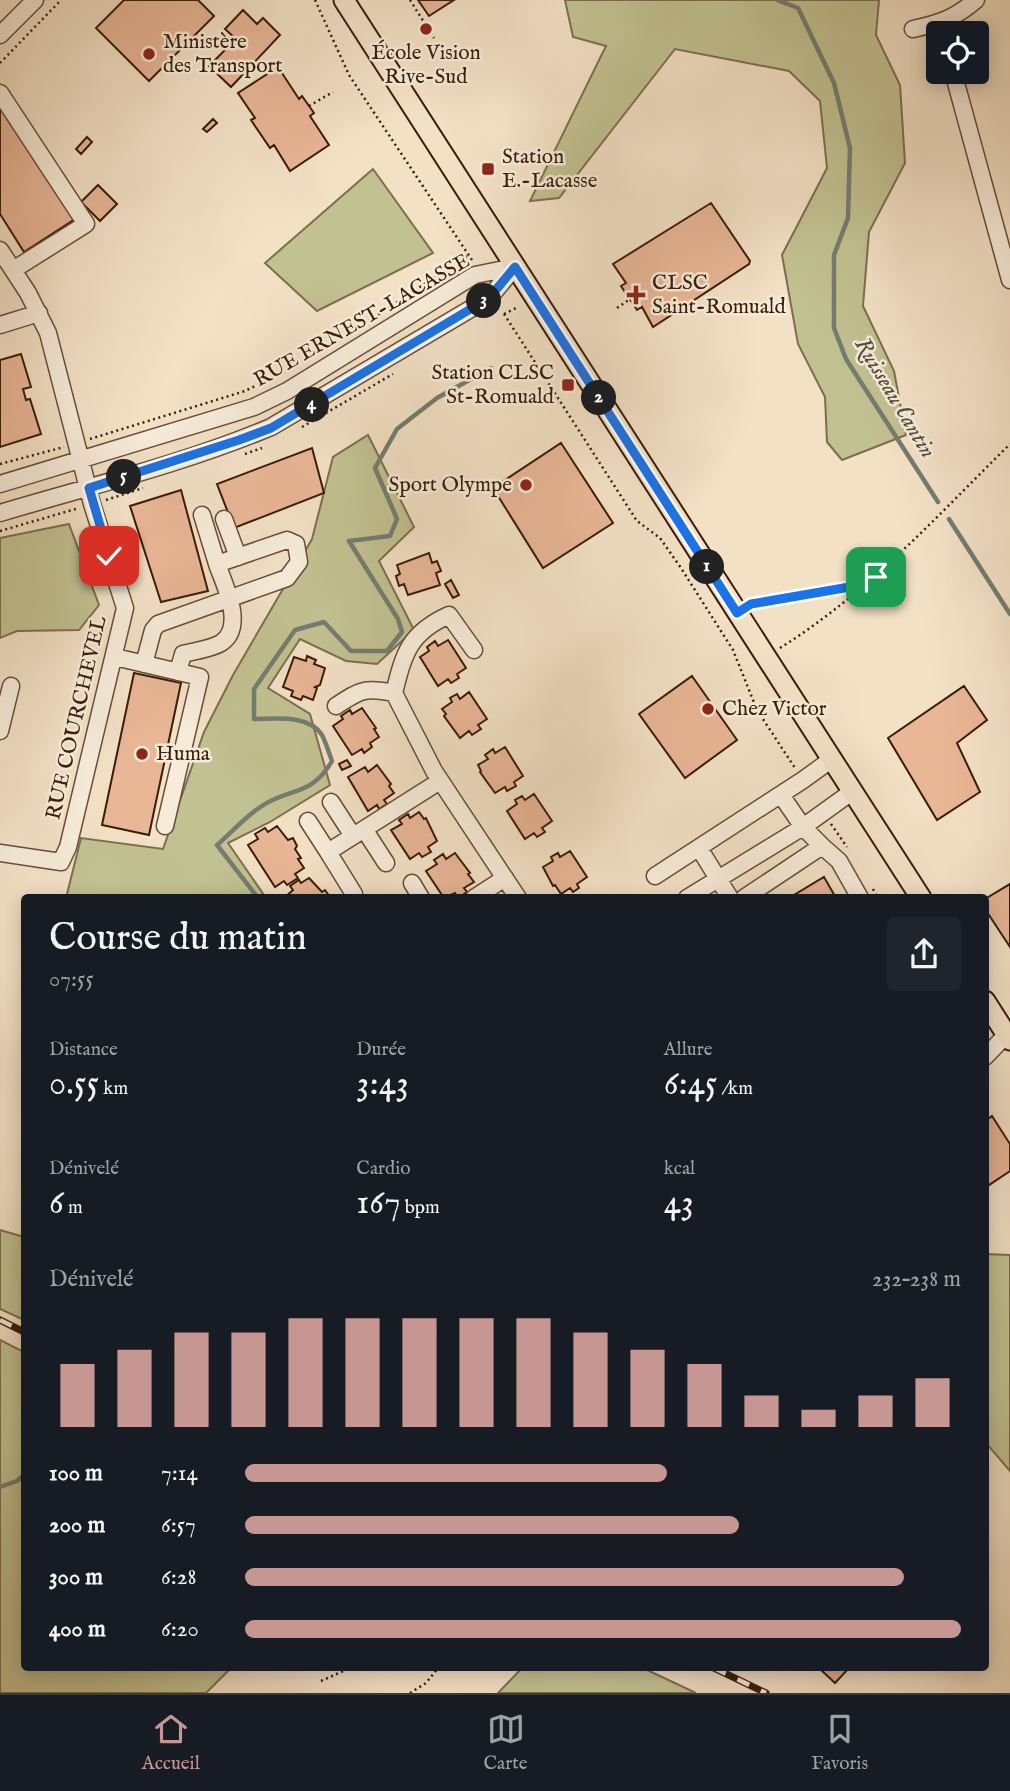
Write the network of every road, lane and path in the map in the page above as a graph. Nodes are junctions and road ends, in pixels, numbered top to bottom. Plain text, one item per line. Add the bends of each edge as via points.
1 (35, 0) edge
2 (61, 0) edge
3 (315, 0) edge
4 (344, 0) edge
5 (410, 0) edge
6 (976, 0) edge
7 (950, 21) edge
8 (914, 29) dead end
9 (926, 29) edge
10 (0, 35) edge
11 (434, 38) dead end
12 (0, 64) edge
13 (956, 84) edge
14 (333, 92) dead end
15 (0, 93) edge
16 (309, 106) dead end
17 (0, 250) edge
18 (515, 267) junction
19 (13, 270) junction
20 (1010, 280) edge
21 (630, 299) dead end
22 (516, 308) dead end
23 (617, 308) dead end
24 (39, 313) junction
25 (0, 325) edge
26 (352, 333) dead end
27 (305, 362) dead end
28 (77, 443) junction
29 (1010, 444) edge
30 (82, 460) junction
31 (0, 464) edge
32 (0, 484) edge
33 (89, 488) junction
34 (0, 513) edge
35 (202, 515) dead end
36 (224, 519) dead end
37 (238, 557) junction
38 (217, 564) junction
39 (867, 584) junction
40 (229, 598) junction
41 (737, 613) junction
42 (474, 650) dead end
43 (115, 657) junction
44 (765, 657) junction
45 (144, 664) junction
46 (178, 672) junction
47 (11, 686) dead end
48 (394, 693) junction
49 (335, 706) dead end
50 (0, 731) edge
51 (832, 759) junction
52 (437, 776) junction
53 (803, 780) junction
54 (853, 791) junction
55 (781, 795) junction
56 (331, 802) dead end
57 (824, 813) junction
58 (308, 821) dead end
59 (165, 826) dead end
60 (803, 827) junction
61 (358, 833) junction
62 (822, 846) junction
63 (699, 848) junction
64 (847, 848) dead end
65 (328, 852) junction
66 (0, 853) edge
67 (386, 863) dead end
68 (655, 876) dead end
69 (505, 878) junction
70 (718, 878) junction
71 (412, 883) dead end
72 (866, 893) edge
73 (354, 894) dead end
74 (419, 894) edge
75 (480, 894) edge
76 (515, 894) edge
77 (693, 894) edge
78 (728, 894) edge
79 (750, 894) edge
80 (918, 894) edge
81 (989, 1007) edge
82 (1009, 1035) edge
83 (989, 1053) edge
84 (343, 1671) edge
85 (436, 1671) edge
86 (321, 1681) dead end
87 (410, 1693) edge

1 - 10 street
2 - 12 path
3 - 26 path, RUE ERNEST-LACASSE via 349,75 468,255
4 - 18 main road
5 - 11 path
6 - 7 street
8 - 9 street
13 - 20 street
14 - 16 path
15 - 19 street via 86,224
17 - 19 street, RUE COURCHEVEL
18 - 30 street, RUE ERNEST-LACASSE via 475,275 265,402
18 - 33 street, RUE ERNEST-LACASSE via 489,298 271,428
18 - 41 main road
19 - 24 street, RUE COURCHEVEL
21 - 23 path
22 - 53 path via 503,314 637,521 660,538 681,568 733,650 757,710
24 - 25 street
24 - 28 street, RUE COURCHEVEL
27 - 28 path, RUE ERNEST-LACASSE via 245,391
28 - 30 street, RUE COURCHEVEL
28 - 31 path, RUE ERNEST-LACASSE
29 - 39 path
30 - 32 street, RUE ERNEST-LACASSE
30 - 33 street, RUE COURCHEVEL
33 - 34 street, RUE ERNEST-LACASSE
33 - 43 street, RUE COURCHEVEL via 125,608
35 - 38 street
36 - 37 street
37 - 38 street
37 - 40 street via 287,540 296,544 299,562 287,578
38 - 40 street
39 - 41 path via 751,604
39 - 44 path
40 - 45 street via 158,624
40 - 46 street via 233,618 227,637 220,644 183,654
41 - 44 main road
42 - 48 street via 449,615 438,620 415,637 404,655
43 - 45 street
43 - 66 street, RUE COURCHEVEL via 61,862
44 - 51 main road
45 - 46 street
46 - 59 street via 200,677
47 - 50 street
48 - 49 street via 372,688
48 - 52 street
51 - 53 street
51 - 54 main road
52 - 61 street
52 - 69 street
53 - 55 street
54 - 57 street
54 - 80 main road
55 - 60 street
55 - 63 street
56 - 61 street
57 - 60 street
57 - 64 path
58 - 65 street
60 - 62 street
60 - 70 street
61 - 65 street
61 - 67 street
62 - 72 street
62 - 79 street
63 - 68 street
63 - 70 street
65 - 73 street
69 - 75 street
69 - 76 street
70 - 77 street
70 - 78 street
71 - 74 street
81 - 82 main road
82 - 83 street
84 - 86 path
85 - 87 path

